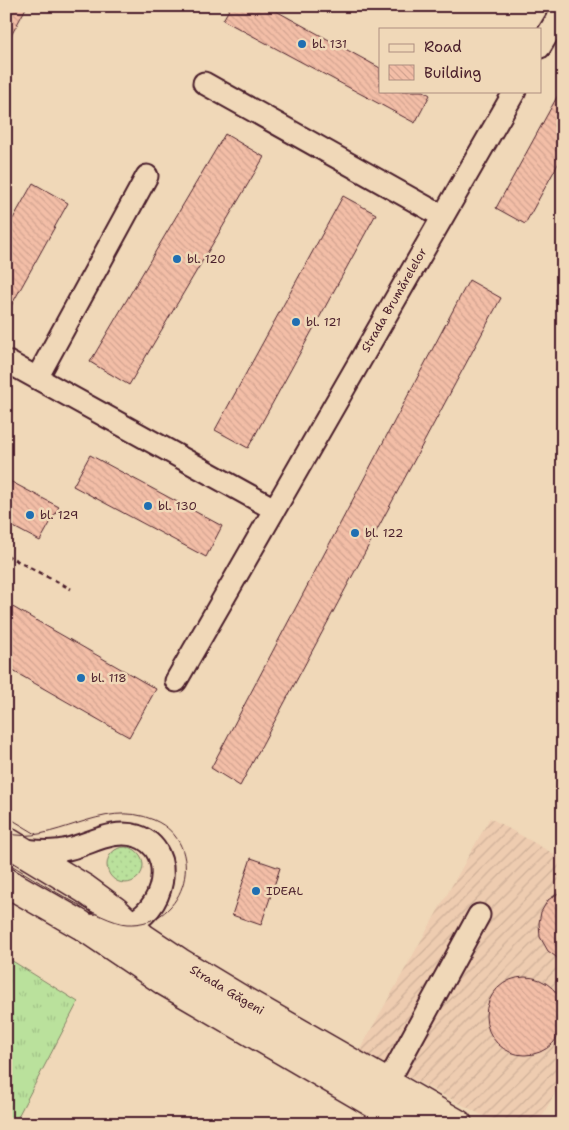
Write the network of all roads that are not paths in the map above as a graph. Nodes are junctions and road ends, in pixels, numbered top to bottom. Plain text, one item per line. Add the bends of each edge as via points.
1 (563, 9) edge
2 (542, 44) edge
3 (204, 83) dead end
4 (514, 92) edge
5 (146, 176) dead end
6 (442, 216) junction
7 (6, 361) edge
8 (37, 378) junction
9 (274, 509) junction
10 (176, 681) dead end
11 (14, 846) edge
12 (6, 882) edge
13 (479, 915) dead end
14 (127, 924) junction
15 (81, 925) junction
16 (172, 971) junction
17 (387, 1084) junction
18 (409, 1124) edge
19 (458, 1124) edge

1 - 2 street
3 - 6 street
4 - 6 street, Strada Brumărelelor
5 - 8 street
6 - 9 street, Strada Brumărelelor
7 - 8 street
8 - 9 street
9 - 10 street, Strada Brumărelelor
11 - 14 main road, Strada Găgeni via 85,889
11 - 14 street via 60,851 120,834 138,836 150,844 160,859 164,874 162,886 144,913
12 - 15 main road, Strada Găgeni
13 - 17 street
14 - 15 street
14 - 16 main road, Strada Găgeni
15 - 16 main road, Strada Găgeni
16 - 17 main road, Strada Găgeni
16 - 18 main road, Strada Găgeni
17 - 19 main road, Strada Găgeni

